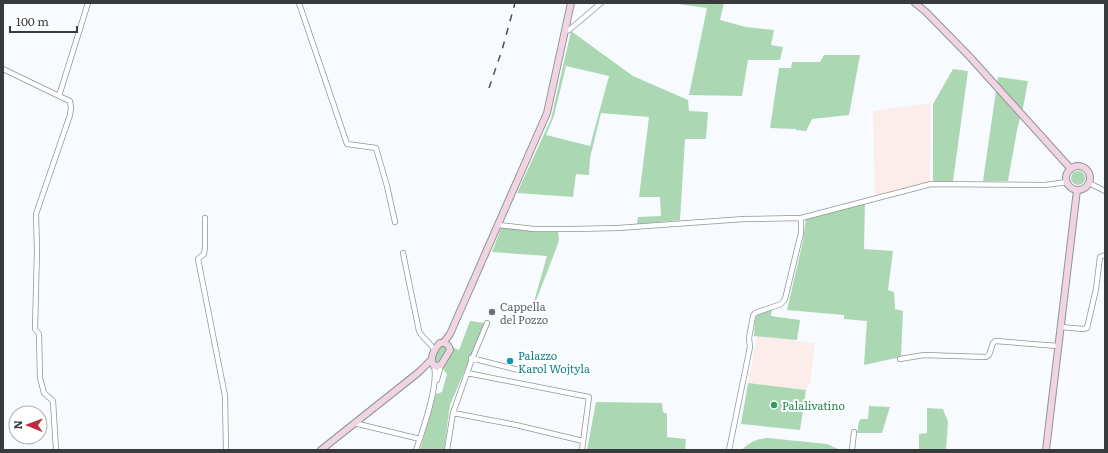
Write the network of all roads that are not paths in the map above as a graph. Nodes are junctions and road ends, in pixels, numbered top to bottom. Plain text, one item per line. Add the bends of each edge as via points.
1 (88, 3) edge
2 (299, 3) edge
3 (571, 3) edge
4 (601, 3) edge
5 (915, 3) edge
6 (566, 31) junction
7 (3, 69) edge
8 (59, 96) junction
9 (1071, 169) junction
10 (1067, 182) junction
11 (1089, 182) junction
12 (1077, 190) junction
13 (1105, 191) edge
14 (204, 218) dead end
15 (801, 218) junction
16 (395, 222) dead end
17 (498, 225) junction
18 (404, 253) dead end
19 (1105, 255) edge
20 (460, 309) junction
21 (487, 322) dead end
22 (1061, 327) junction
23 (425, 338) junction
24 (441, 343) junction
25 (1058, 346) junction
26 (449, 347) junction
27 (435, 351) junction
28 (432, 358) junction
29 (471, 358) junction
30 (900, 358) dead end
31 (436, 366) junction
32 (522, 371) dead end
33 (419, 372) junction
34 (467, 373) junction
35 (452, 413) junction
36 (354, 423) junction
37 (854, 432) dead end
38 (420, 438) junction
39 (583, 441) junction
40 (56, 450) edge
41 (226, 450) edge
42 (321, 450) edge
43 (416, 450) edge
44 (447, 450) edge
45 (582, 450) edge
46 (729, 450) edge
47 (852, 450) edge
48 (1046, 450) edge

1 - 8 street
2 - 16 street via 347,144 376,148
3 - 6 main road
4 - 6 street
5 - 9 main road via 969,56
6 - 17 main road via 547,113
7 - 8 street
8 - 40 street via 70,101 71,108 36,214 36,329 39,334 40,378 44,394 53,401
9 - 10 main road via 1067,173
9 - 11 main road via 1077,166 1084,167 1090,176
10 - 12 main road
10 - 15 street via 1045,185 931,184
11 - 12 main road via 1083,189
11 - 13 street
12 - 22 main road
14 - 41 street via 206,248 198,259 225,396
15 - 17 street via 744,219 618,228 534,229
15 - 46 street via 801,234 785,299 781,304 753,316 750,346
17 - 20 main road
18 - 23 street via 419,331
19 - 22 street via 1100,257 1087,328
20 - 24 main road via 450,334
20 - 26 main road
21 - 29 street
22 - 25 main road
23 - 24 street
23 - 27 street
24 - 26 main road
24 - 27 main road
25 - 30 street via 995,341 986,357 924,355
25 - 48 main road
26 - 31 main road via 449,354
27 - 28 main road
28 - 31 main road
28 - 33 main road
29 - 32 street
29 - 34 street
31 - 33 main road
31 - 38 street
33 - 36 main road
34 - 35 street
34 - 39 street via 590,398
35 - 39 street
35 - 44 street
36 - 38 street
36 - 42 main road
37 - 47 street
38 - 43 street
39 - 45 street

